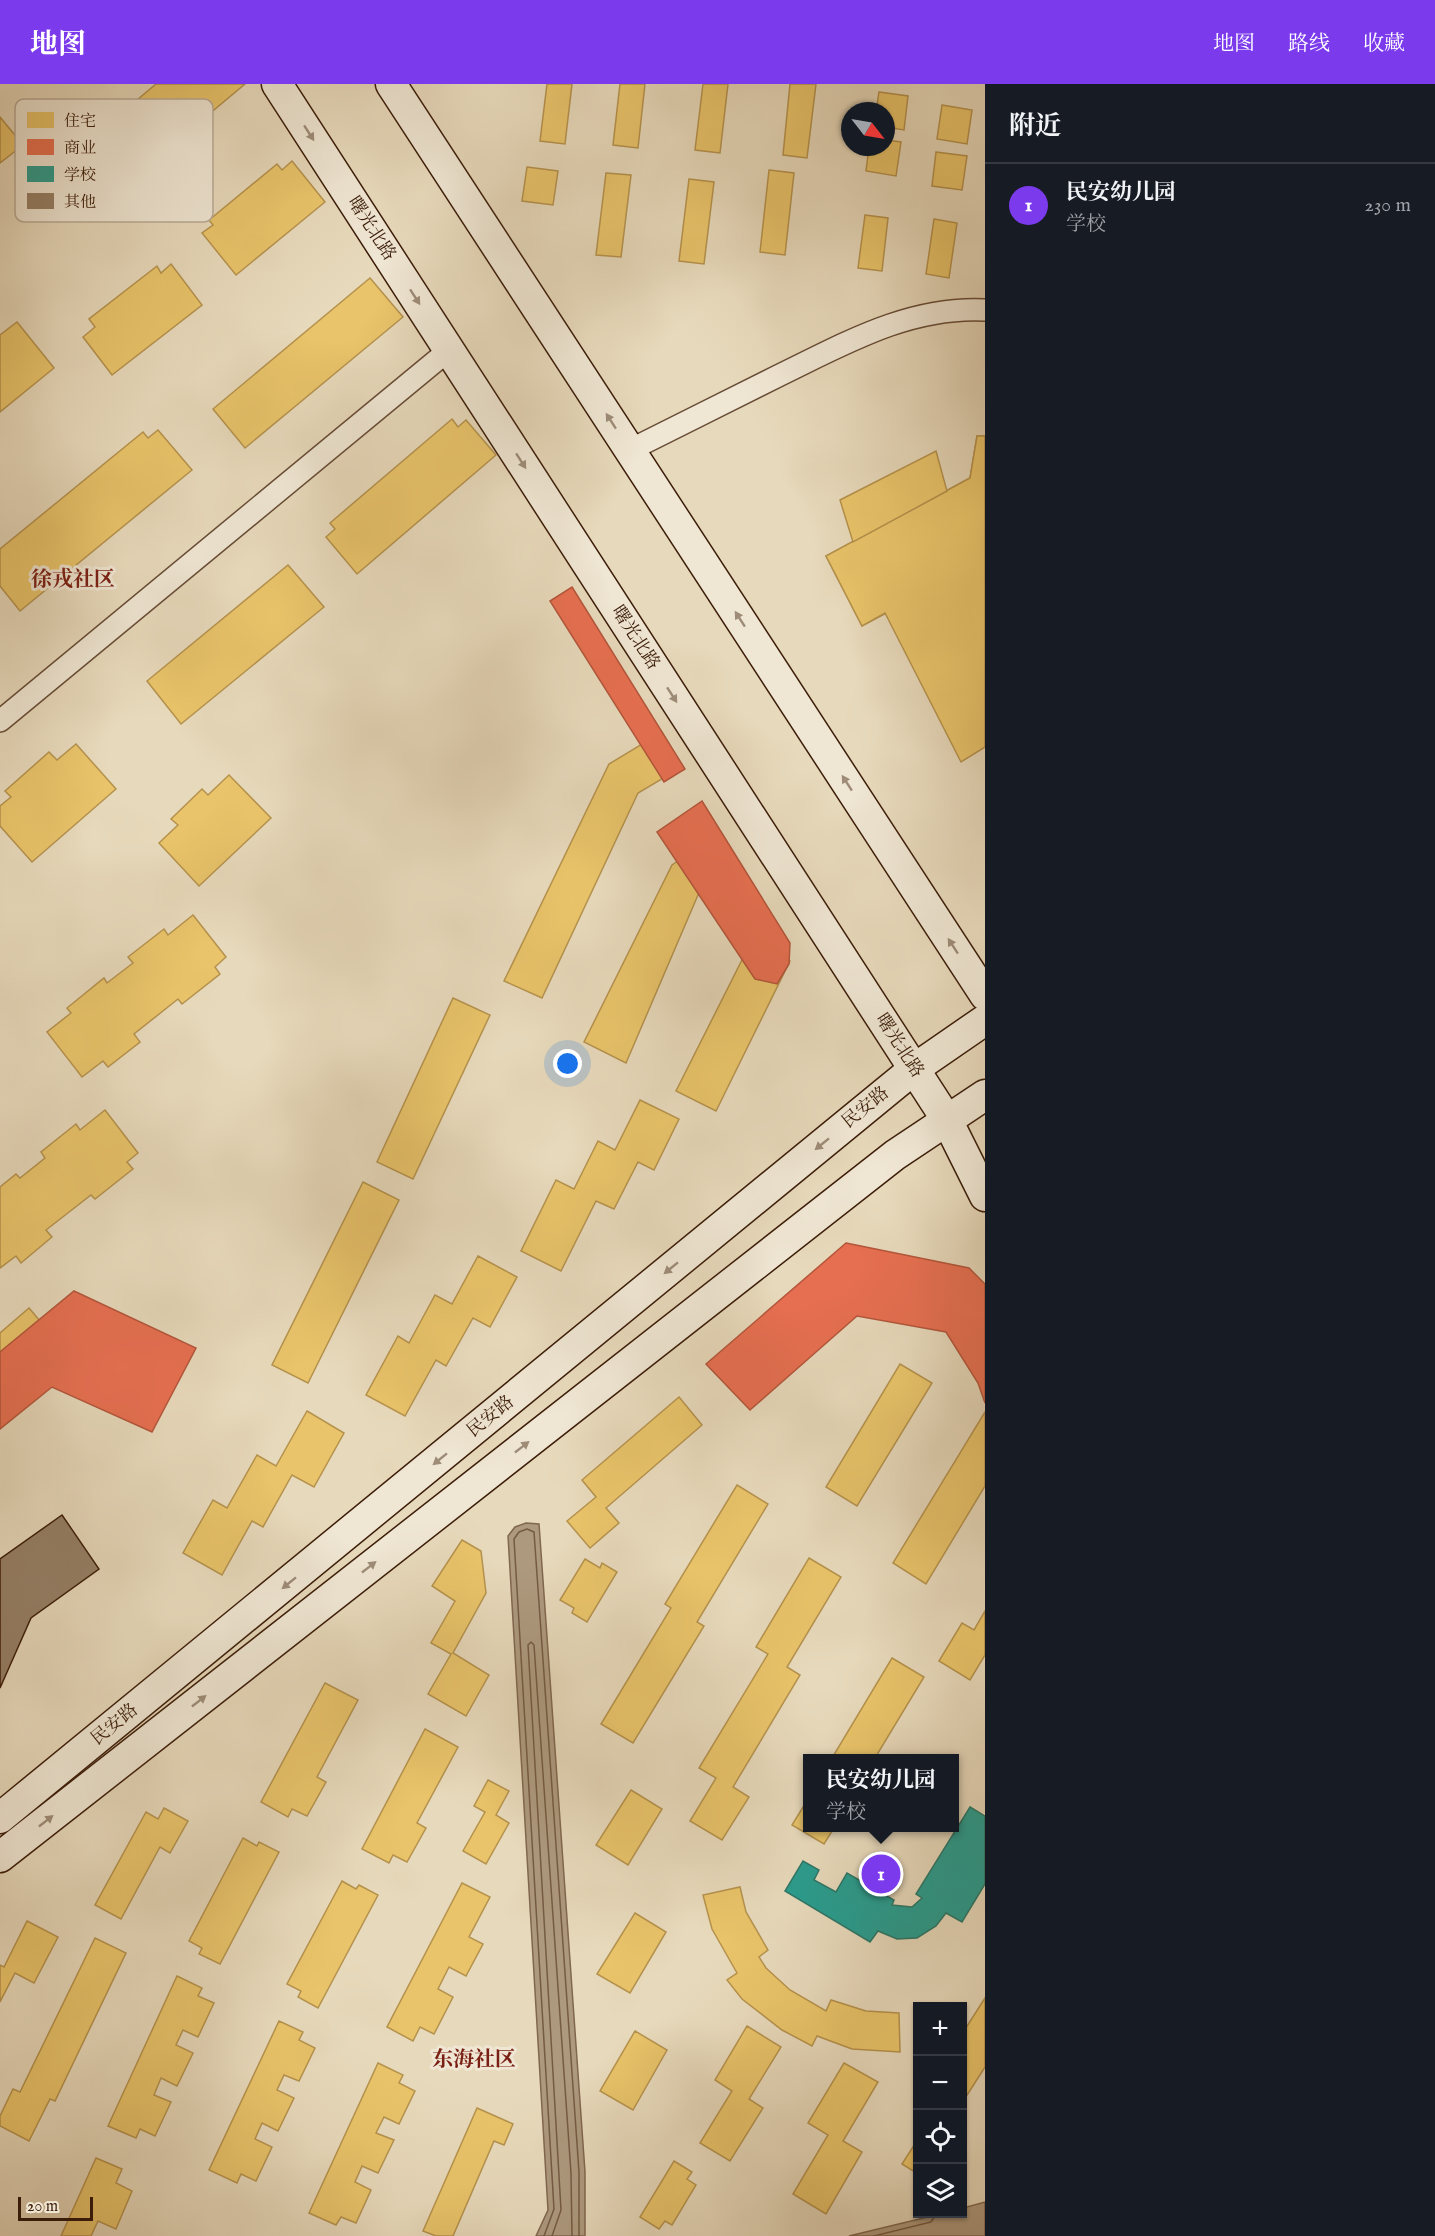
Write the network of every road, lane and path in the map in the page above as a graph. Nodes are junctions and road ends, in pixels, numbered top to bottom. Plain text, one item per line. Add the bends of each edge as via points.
1 (277, 84) edge
2 (391, 84) edge
3 (985, 310) edge
4 (449, 350) junction
5 (630, 450) junction
6 (0, 721) edge
7 (985, 995) edge
8 (985, 1020) edge
9 (914, 1069) junction
10 (985, 1095) edge
11 (947, 1120) junction
12 (985, 1196) edge
13 (0, 1818) edge
14 (0, 1857) edge

1 -> 4 main road, 曙光北路
5 -> 2 main road
3 - 5 street via 958,309 910,317 867,332
4 - 6 street
4 -> 9 main road, 曙光北路
7 -> 5 main road
8 - 9 main road, 民安路
9 - 11 main road, 曙光北路
9 -> 13 main road, 民安路
10 - 11 main road, 民安路
11 - 12 main road, 曙光北路
14 -> 11 main road, 民安路 via 895,1155

